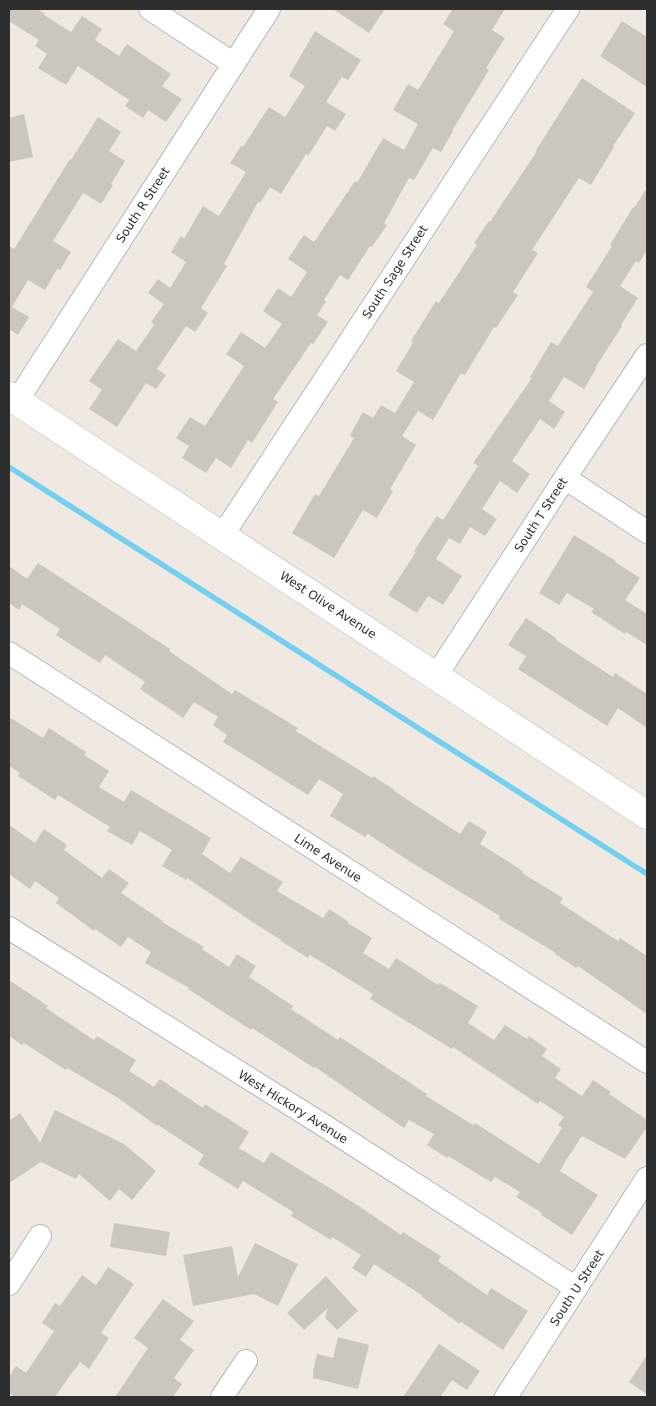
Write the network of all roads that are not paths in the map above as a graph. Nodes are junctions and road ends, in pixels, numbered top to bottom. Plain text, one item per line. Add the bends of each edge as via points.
1 (150, 9) edge
2 (269, 9) edge
3 (568, 9) edge
4 (234, 64) junction
5 (647, 355) edge
6 (13, 398) edge
7 (565, 478) junction
8 (647, 532) edge
9 (222, 536) junction
10 (9, 653) edge
11 (436, 676) junction
12 (647, 815) edge
13 (9, 928) edge
14 (647, 1062) edge
15 (647, 1178) edge
16 (40, 1236) dead end
17 (9, 1284) edge
18 (576, 1288) junction
19 (246, 1361) dead end
20 (222, 1397) edge
21 (506, 1397) edge

1 - 4 street
2 - 4 street, South R Street
3 - 9 street, South Sage Street
4 - 6 street, South R Street
5 - 7 street, South T Street
6 - 9 street, West Olive Avenue
7 - 8 street
7 - 11 street, South T Street
9 - 11 street, West Olive Avenue
10 - 14 street, Lime Avenue
11 - 12 street, West Olive Avenue
13 - 18 street, West Hickory Avenue
15 - 18 street, South U Street
16 - 17 street
18 - 21 street, South U Street
19 - 20 street

